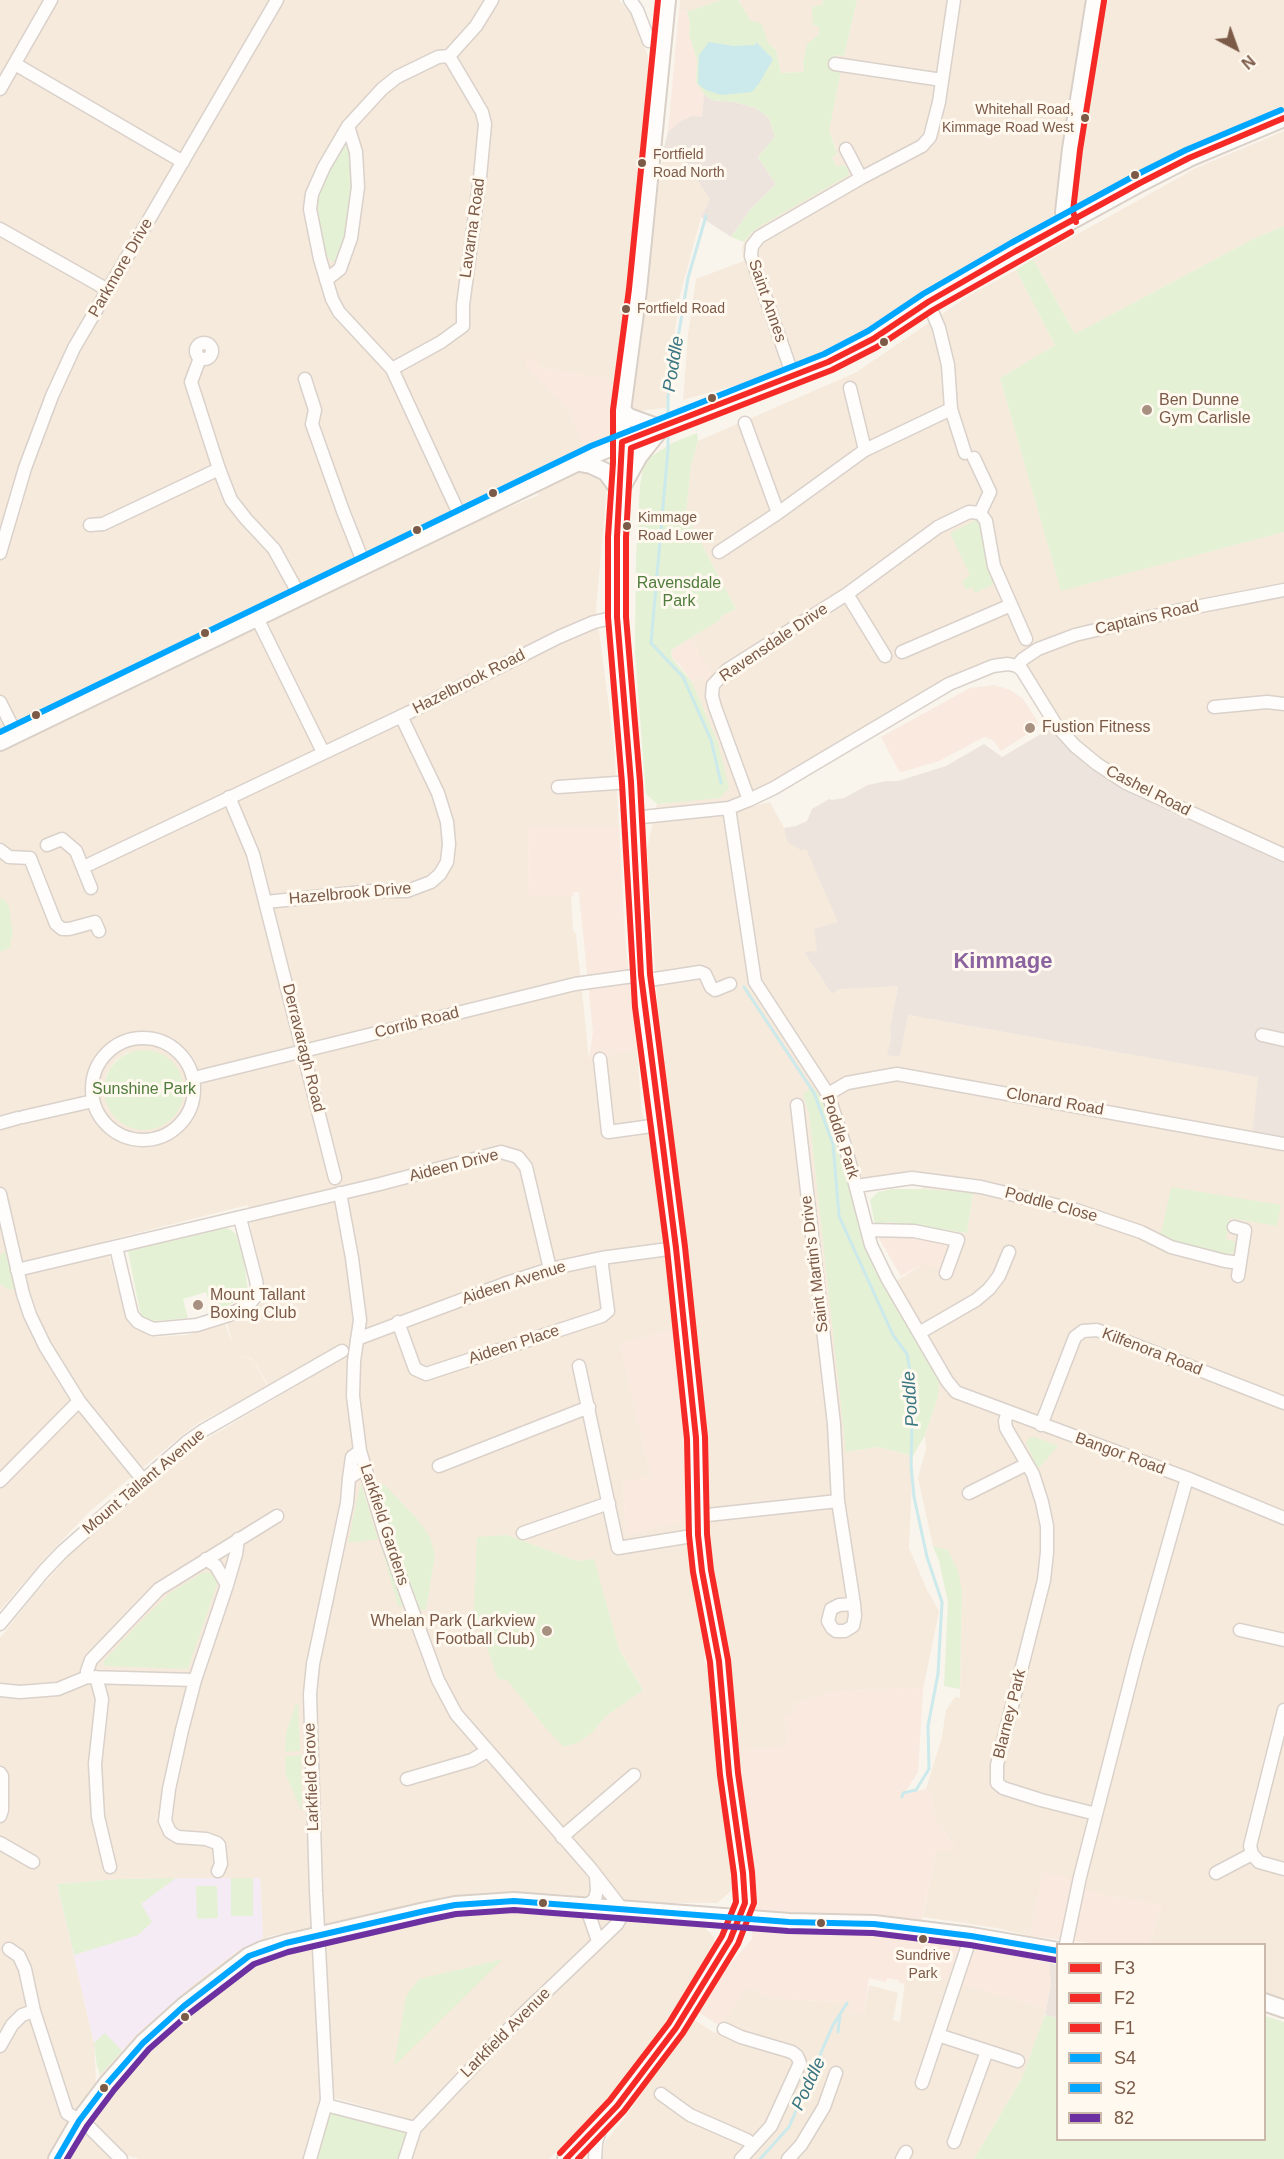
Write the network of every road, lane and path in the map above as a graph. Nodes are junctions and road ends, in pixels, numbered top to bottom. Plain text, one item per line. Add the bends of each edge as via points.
1 (51, 0) edge
2 (492, 0) edge
3 (630, 0) edge
4 (667, 0) edge
5 (954, 0) edge
6 (1095, 0) edge
7 (274, 1) edge
8 (649, 41) dead end
9 (449, 56) junction
10 (15, 64) junction
11 (836, 64) dead end
12 (942, 80) junction
13 (0, 89) edge
14 (1284, 118) edge
15 (348, 126) junction
16 (846, 148) dead end
17 (183, 162) junction
18 (861, 178) junction
19 (1067, 224) junction
20 (0, 229) edge
21 (326, 280) junction
22 (108, 290) junction
23 (928, 302) junction
24 (907, 316) junction
25 (935, 318) junction
26 (200, 358) dead end
27 (392, 369) junction
28 (793, 376) junction
29 (305, 379) dead end
30 (850, 388) dead end
31 (951, 409) junction
32 (622, 411) junction
33 (745, 423) dead end
34 (666, 425) junction
35 (622, 442) junction
36 (865, 450) junction
37 (580, 463) junction
38 (219, 469) junction
39 (620, 491) junction
40 (778, 513) junction
41 (980, 513) junction
42 (461, 518) junction
43 (90, 525) dead end
44 (719, 552) dead end
45 (0, 553) edge
46 (364, 564) junction
47 (1284, 590) edge
48 (847, 594) junction
49 (300, 596) junction
50 (1011, 605) junction
51 (617, 617) junction
52 (257, 618) junction
53 (1026, 639) dead end
54 (902, 652) dead end
55 (885, 656) dead end
56 (1017, 666) junction
57 (0, 702) edge
58 (1284, 704) edge
59 (1214, 707) dead end
60 (401, 716) junction
61 (16, 734) junction
62 (0, 742) edge
63 (323, 752) junction
64 (631, 783) junction
65 (558, 787) dead end
66 (230, 797) junction
67 (749, 800) junction
68 (729, 808) junction
69 (632, 818) junction
70 (47, 845) dead end
71 (0, 850) edge
72 (1284, 854) edge
73 (90, 864) dead end
74 (91, 888) dead end
75 (266, 902) junction
76 (270, 919) joint
77 (99, 931) dead end
78 (641, 978) junction
79 (730, 984) dead end
80 (1262, 1035) dead end
81 (1284, 1040) edge
82 (304, 1050) junction
83 (600, 1059) dead end
84 (194, 1078) junction
85 (828, 1094) junction
86 (93, 1101) junction
87 (797, 1105) dead end
88 (0, 1123) edge
89 (660, 1125) junction
90 (1284, 1144) edge
91 (335, 1178) dead end
92 (856, 1186) junction
93 (340, 1193) junction
94 (0, 1194) edge
95 (240, 1218) junction
96 (1234, 1227) dead end
97 (867, 1230) junction
98 (116, 1247) junction
99 (676, 1248) junction
100 (1010, 1252) dead end
101 (601, 1258) junction
102 (1240, 1263) junction
103 (550, 1269) junction
104 (17, 1270) junction
105 (946, 1273) dead end
106 (1238, 1276) dead end
107 (398, 1322) junction
108 (919, 1333) junction
109 (357, 1339) junction
110 (342, 1351) dead end
111 (579, 1366) dead end
112 (956, 1392) joint
113 (79, 1401) junction
114 (1284, 1403) edge
115 (589, 1407) junction
116 (1008, 1412) junction
117 (1041, 1425) junction
118 (360, 1451) junction
119 (1027, 1464) junction
120 (439, 1466) dead end
121 (365, 1467) junction
122 (349, 1478) junction
123 (1187, 1478) junction
124 (143, 1480) junction
125 (0, 1481) edge
126 (969, 1492) dead end
127 (838, 1501) junction
128 (609, 1503) junction
129 (277, 1516) dead end
130 (698, 1516) junction
131 (1284, 1518) edge
132 (523, 1533) dead end
133 (698, 1534) junction
134 (238, 1539) junction
135 (206, 1559) junction
136 (227, 1585) junction
137 (854, 1604) dead end
138 (0, 1624) edge
139 (1240, 1630) dead end
140 (1284, 1640) edge
141 (92, 1677) junction
142 (195, 1680) junction
143 (0, 1690) edge
144 (1284, 1710) edge
145 (1280, 1746) edge
146 (487, 1751) junction
147 (0, 1773) edge
148 (634, 1775) dead end
149 (407, 1779) dead end
150 (1096, 1814) junction
151 (0, 1816) edge
152 (562, 1837) junction
153 (0, 1843) edge
154 (1252, 1854) junction
155 (33, 1862) dead end
156 (110, 1867) dead end
157 (1284, 1869) edge
158 (218, 1871) dead end
159 (1216, 1873) dead end
160 (596, 1875) junction
161 (586, 1906) junction
162 (622, 1909) junction
163 (741, 1917) junction
164 (318, 1936) junction
165 (971, 1936) junction
166 (598, 1941) junction
167 (1066, 1943) edge
168 (9, 1949) dead end
169 (1056, 1951) edge
170 (1266, 2003) edge
171 (1284, 2008) edge
172 (34, 2011) junction
173 (724, 2029) dead end
174 (938, 2035) junction
175 (0, 2046) edge
176 (987, 2051) junction
177 (1018, 2061) dead end
178 (836, 2073) dead end
179 (922, 2083) dead end
180 (662, 2094) dead end
181 (326, 2104) junction
182 (79, 2121) junction
183 (603, 2122) junction
184 (415, 2128) junction
185 (954, 2142) dead end
186 (753, 2145) junction
187 (578, 2155) edge
188 (57, 2159) edge
189 (121, 2159) edge
190 (310, 2159) edge
191 (405, 2159) edge
192 (595, 2159) edge
193 (741, 2159) edge
194 (788, 2159) edge

1 - 10 street
2 - 9 street via 476,26
3 - 8 street
4 - 32 main road
5 - 12 street, Saint Annes
6 - 19 main road via 1071,149 1064,212
7 - 17 street, Parkmore Drive
9 - 15 street via 438,57 397,77
9 - 27 street, Lavarna Road via 485,124 463,326
10 - 13 street
10 - 17 street
11 - 12 street
12 - 18 street, Saint Annes via 930,137 922,146
14 - 19 main road via 1189,158
15 - 21 street via 357,152 358,187 351,238 340,269
15 - 21 street via 312,194 310,209
16 - 18 street
17 - 22 street, Parkmore Drive
18 - 28 street, Saint Annes via 759,237 752,246 751,256
19 - 23 main road
20 - 22 street
21 - 27 street via 339,312
22 - 45 street, Parkmore Drive via 52,396
23 - 24 main road
23 - 25 street
24 - 25 street
24 - 28 main road via 873,339
25 - 31 street via 948,365
26 - 38 street via 192,382
27 - 42 street
28 - 34 main road
29 - 46 street via 315,410 312,424
30 - 36 street
31 - 36 street
31 - 41 street via 990,492
32 - 34 main road via 629,417
32 - 35 main road
33 - 40 street
34 - 35 main road
34 - 39 main road via 639,456
35 - 37 main road
35 - 39 main road
36 - 40 street
37 - 39 main road via 606,472
37 - 42 main road
38 - 43 street via 103,524
38 - 49 street via 231,500 274,549
39 - 51 main road
40 - 44 street
41 - 48 street via 969,512 938,527
41 - 50 street via 986,521 994,566
42 - 46 main road
46 - 49 main road
47 - 56 street, Captains Road via 1075,635 1038,649
48 - 55 street
48 - 67 street, Ravensdale Drive via 728,670 714,685 715,707
49 - 52 main road
50 - 53 street
50 - 54 street
51 - 60 street, Hazelbrook Road via 559,637
51 - 64 main road
52 - 61 main road
52 - 63 street
56 - 67 street via 993,666 949,684
56 - 72 street, Cashel Road via 1056,724 1096,764 1126,783
57 - 61 street
58 - 59 street
60 - 63 street, Hazelbrook Road
60 - 75 street, Hazelbrook Drive via 438,793 447,822 447,862 440,874 407,891
61 - 62 main road
63 - 66 street, Hazelbrook Road
64 - 65 street
64 - 69 main road
66 - 73 street, Hazelbrook Road
66 - 75 street, Hazelbrook Drive via 254,854
67 - 68 street
68 - 69 street
68 - 85 street, Poddle Park via 755,982
69 - 78 main road
70 - 74 street via 62,839 76,851
71 - 77 street via 19,859 30,858 56,924 62,929 95,922
75 - 76 street, Hazelbrook Drive
76 - 82 street, Derravaragh Road
78 - 79 street, Corrib Road via 700,972 715,990
78 - 82 street, Corrib Road via 575,984
78 - 89 main road
80 - 81 street
82 - 84 street, Corrib Road
82 - 91 street, Derravaragh Road
83 - 89 street via 608,1132
84 - 86 street via 195,1096 189,1113 164,1137 146,1141 112,1130
84 - 86 street via 174,1047 163,1041 138,1038 105,1054 93,1076
85 - 90 street, Clonard Road via 847,1083 897,1074
85 - 92 street, Poddle Park
86 - 88 street
87 - 127 street, Saint Martin's Drive via 834,1424
89 - 99 main road
92 - 97 street, Poddle Park
92 - 102 street, Poddle Close via 912,1178 981,1187 1076,1210 1142,1232 1170,1247
93 - 95 street, Aideen Drive
93 - 103 street, Aideen Drive via 501,1152 518,1157 526,1167
93 - 109 street via 358,1300
94 - 104 street
95 - 98 street, Aideen Drive
95 - 98 street via 258,1294 248,1305 229,1315 197,1325 153,1329 138,1322 132,1315
96 - 102 street via 1245,1230
97 - 105 street via 914,1231 958,1240
97 - 108 street, Poddle Park via 887,1278
98 - 104 street, Aideen Drive
99 - 101 street, Aideen Avenue
99 - 130 main road via 696,1438
100 - 108 street via 999,1263 990,1289
101 - 103 street, Aideen Avenue
101 - 107 street, Aideen Place via 608,1311 602,1316 426,1374 415,1369
102 - 106 street
103 - 107 street, Aideen Avenue
104 - 113 street via 30,1315
107 - 109 street, Aideen Avenue
108 - 112 street, Poddle Park
109 - 118 street, Larkfield Gardens via 354,1361
110 - 124 street, Mount Tallant Avenue via 204,1430
111 - 115 street
112 - 116 street, Bangor Road
113 - 124 street
113 - 125 street
114 - 117 street, Kilfenora Road via 1097,1330 1083,1331 1070,1346
115 - 120 street
115 - 128 street
116 - 117 street, Bangor Road
116 - 119 street via 1006,1428
117 - 123 street, Bangor Road
118 - 121 street, Larkfield Gardens
118 - 122 street, Larkfield Grove via 352,1457
119 - 126 street
119 - 150 street, Blarney Park via 1047,1526 1044,1580 997,1765 997,1783 1031,1797
121 - 122 street
121 - 146 street, Larkfield Gardens via 438,1680 456,1714
122 - 164 street, Larkfield Grove via 348,1503 310,1694
123 - 131 street, Bangor Road
123 - 150 street
124 - 138 street, Mount Tallant Avenue via 50,1565
127 - 130 street
127 - 137 street, Saint Martin's Drive
128 - 132 street
128 - 133 street via 618,1548
129 - 134 street
130 - 133 main road
133 - 163 main road via 719,1661 743,1874 745,1903
134 - 135 street
134 - 136 street
135 - 136 street via 216,1566
135 - 141 street via 153,1594 91,1660 87,1671
136 - 142 street
139 - 140 street
141 - 142 street
141 - 143 street via 58,1689
141 - 156 street via 102,1699 95,1764 98,1817
142 - 158 street via 165,1821 177,1837 217,1843 221,1864
144 - 145 street
145 - 154 street via 1250,1846
146 - 149 street via 472,1760
146 - 152 street, Larkfield Gardens
147 - 151 street
148 - 152 street
150 - 167 street
152 - 160 street, Larkfield Gardens
153 - 155 street
154 - 157 street via 1259,1862
154 - 159 street
160 - 161 street via 595,1899
160 - 162 street, Larkfield Gardens
161 - 162 main road
161 - 164 main road via 514,1901 465,1904
161 - 166 street
162 - 163 main road
162 - 166 street, Larkfield Avenue via 617,1924
163 - 165 main road via 874,1924
163 - 183 main road via 676,2028
164 - 181 street, Larkfield Grove
164 - 182 main road via 262,1950 215,1980 143,2043
165 - 169 main road
165 - 174 street
166 - 184 street, Larkfield Avenue
168 - 172 street via 20,1956
170 - 171 main road
172 - 175 street via 22,2015 12,2025
172 - 182 street via 63,2106
173 - 186 street via 792,2052 800,2063 771,2126
174 - 176 street
174 - 179 street
176 - 177 street
176 - 185 street
178 - 194 street via 824,2107
180 - 186 street via 690,2115
181 - 184 street
181 - 190 street, Larkfield Grove
182 - 188 main road
182 - 189 street
183 - 187 main road
183 - 192 street
184 - 191 street
186 - 193 street

